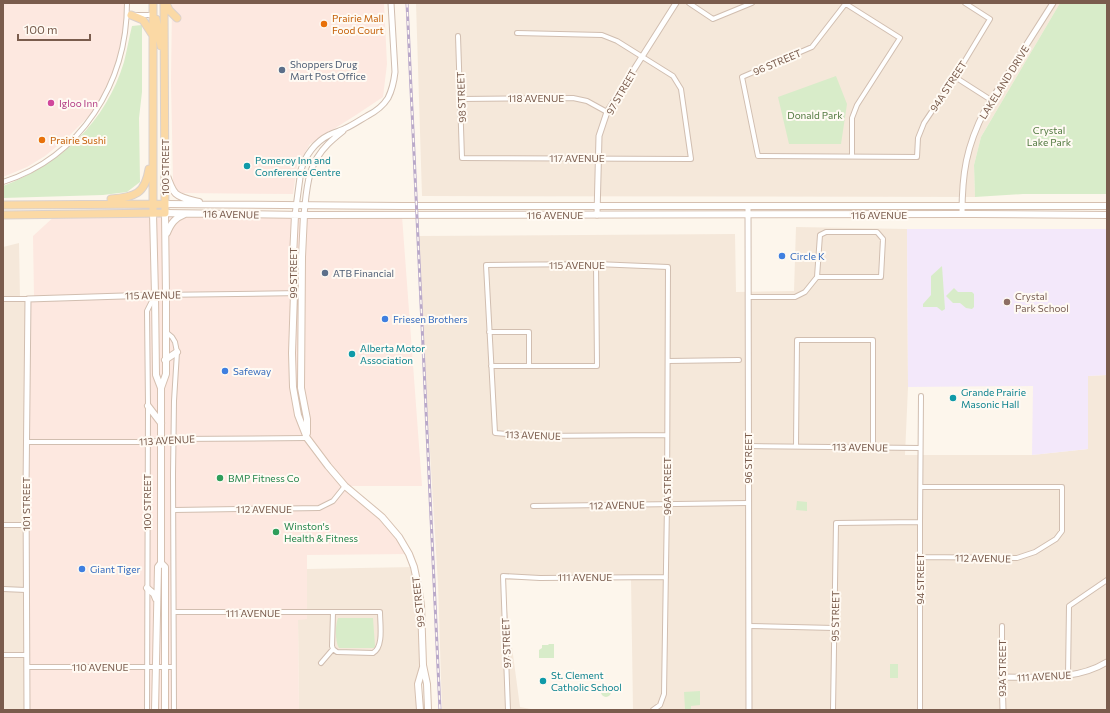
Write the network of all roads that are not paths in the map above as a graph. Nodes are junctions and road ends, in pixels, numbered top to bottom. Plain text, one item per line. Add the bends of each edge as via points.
1 (127, 3) edge
2 (153, 3) edge
3 (157, 3) edge
4 (165, 3) edge
5 (391, 3) edge
6 (676, 3) edge
7 (690, 3) edge
8 (752, 3) edge
9 (965, 3) edge
10 (1053, 3) edge
11 (846, 4) edge
12 (129, 15) junction
13 (153, 15) junction
14 (177, 18) dead end
15 (164, 20) junction
16 (517, 33) dead end
17 (152, 36) junction
18 (458, 36) dead end
19 (641, 57) junction
20 (164, 62) junction
21 (955, 77) junction
22 (461, 99) junction
23 (991, 100) junction
24 (607, 112) junction
25 (345, 129) junction
26 (153, 155) junction
27 (852, 156) junction
28 (462, 158) joint
29 (598, 158) junction
30 (165, 171) junction
31 (3, 182) edge
32 (90, 203) junction
33 (152, 204) junction
34 (165, 204) junction
35 (208, 204) junction
36 (296, 204) junction
37 (305, 204) junction
38 (3, 205) edge
39 (402, 206) junction
40 (597, 206) junction
41 (748, 206) junction
42 (962, 206) junction
43 (1107, 206) edge
44 (152, 213) junction
45 (165, 213) junction
46 (186, 213) junction
47 (962, 214) junction
48 (3, 215) edge
49 (295, 215) junction
50 (304, 215) junction
51 (597, 215) junction
52 (748, 215) junction
53 (1107, 215) edge
54 (402, 216) junction
55 (165, 240) junction
56 (596, 264) junction
57 (668, 267) joint
58 (817, 277) junction
59 (294, 293) junction
60 (302, 293) junction
61 (155, 295) junction
62 (166, 295) junction
63 (748, 297) junction
64 (28, 298) junction
65 (3, 299) edge
66 (165, 332) junction
67 (489, 332) junction
68 (177, 352) junction
69 (166, 360) junction
70 (739, 360) dead end
71 (668, 361) junction
72 (491, 366) junction
73 (529, 366) junction
74 (161, 388) junction
75 (922, 396) dead end
76 (148, 406) junction
77 (161, 423) junction
78 (667, 436) junction
79 (307, 438) junction
80 (174, 439) junction
81 (161, 441) junction
82 (27, 442) junction
83 (148, 442) junction
84 (748, 446) junction
85 (796, 446) junction
86 (873, 447) junction
87 (920, 448) junction
88 (345, 486) junction
89 (921, 487) junction
90 (748, 503) junction
91 (667, 504) junction
92 (533, 506) dead end
93 (174, 510) junction
94 (920, 522) junction
95 (3, 525) edge
96 (26, 525) junction
97 (920, 557) junction
98 (161, 564) junction
99 (503, 576) joint
100 (666, 577) junction
101 (1107, 580) edge
102 (147, 588) junction
103 (3, 589) edge
104 (26, 590) junction
105 (156, 600) junction
106 (174, 612) junction
107 (333, 613) junction
108 (748, 626) junction
109 (1002, 626) dead end
110 (834, 628) junction
111 (333, 649) junction
112 (3, 655) edge
113 (27, 655) junction
114 (1107, 662) edge
115 (321, 663) dead end
116 (423, 665) junction
117 (148, 666) junction
118 (156, 666) junction
119 (165, 666) junction
120 (27, 667) junction
121 (173, 667) junction
122 (1068, 676) junction
123 (1002, 677) junction
124 (27, 710) edge
125 (148, 710) edge
126 (155, 710) edge
127 (165, 710) edge
128 (174, 710) edge
129 (420, 710) edge
130 (428, 710) edge
131 (508, 710) edge
132 (653, 710) edge
133 (749, 710) edge
134 (834, 710) edge
135 (920, 710) edge
136 (1003, 710) edge

1 - 12 street
2 - 13 main road, 100 STREET
3 - 15 main road via 158,13
4 - 14 main road
4 - 15 main road, 100 STREET
5 - 25 street, 99 STREET via 395,72 392,89 380,107
6 - 19 street, 97 STREET
7 - 8 street via 713,18
9 - 21 street, 94A STREET via 990,19
10 - 23 street, LAKELAND DRIVE
11 - 27 street via 900,38 857,105 852,118
11 - 27 street, 96 STREET via 812,47 742,77 758,156
12 - 13 street
12 - 17 main road via 143,20 151,30
12 - 31 street via 114,75 92,117 72,141 50,159 22,175
13 - 17 main road, 100 STREET
13 - 20 main road via 157,22
15 - 20 main road, 100 STREET
16 - 19 street via 602,35 617,41
17 - 26 main road, 100 STREET
18 - 22 street, 98 STREET
19 - 24 street, 97 STREET
19 - 29 street, 117 AVENUE via 673,76 681,89 691,159
20 - 30 main road, 100 STREET
21 - 23 street
21 - 27 street, 94A STREET via 924,123 918,138 917,157
22 - 24 street, 118 AVENUE via 573,98 587,101
22 - 28 street, 98 STREET
23 - 42 street, LAKELAND DRIVE via 968,150 963,176
24 - 29 street, 97 STREET via 599,136
25 - 36 street, 99 STREET via 324,138 307,156 301,170
25 - 37 street, 99 STREET via 329,143 313,164
26 - 32 main road via 147,180 139,192 130,197
26 - 33 main road, 100 STREET
28 - 29 street, 117 AVENUE
29 - 40 street, 97 STREET
30 - 34 main road, 100 STREET
30 - 35 main road via 176,194
32 - 33 main road, 116 AVENUE
32 - 38 main road, 116 AVENUE
33 - 34 main road, 116 AVENUE
33 - 44 main road, 100 STREET
34 - 35 main road, 116 AVENUE
34 - 45 main road, 100 STREET
35 - 36 main road, 116 AVENUE
36 - 37 main road, 116 AVENUE
36 - 49 street, 99 STREET
37 - 39 main road, 116 AVENUE
37 - 50 street, 99 STREET
39 - 40 main road, 116 AVENUE
39 - 54 main road
40 - 41 main road, 116 AVENUE
40 - 51 street, 97 STREET
41 - 42 main road, 116 AVENUE
41 - 52 street, 96 STREET
42 - 43 main road, 116 AVENUE
42 - 47 street, LAKELAND DRIVE
44 - 45 main road, 116 AVENUE
44 - 48 main road, 116 AVENUE
44 - 61 main road, 100 STREET
45 - 46 main road, 116 AVENUE
45 - 55 main road, 100 STREET
46 - 49 main road, 116 AVENUE
46 - 55 main road via 170,225
47 - 52 main road, 116 AVENUE
47 - 53 main road, 116 AVENUE
49 - 50 main road, 116 AVENUE
49 - 59 main road, 99 STREET
50 - 54 main road, 116 AVENUE
50 - 60 main road, 99 STREET
51 - 52 main road, 116 AVENUE
51 - 54 main road, 116 AVENUE
52 - 63 street, 96 STREET
55 - 62 main road, 100 STREET
56 - 57 street, 115 AVENUE
56 - 67 street, 115 AVENUE via 486,265
56 - 73 street via 597,366
57 - 71 street, 96A STREET
58 - 58 street via 881,277 882,239 877,232 826,232 820,235
58 - 63 street via 805,292 795,297
59 - 60 street, 115 AVENUE
59 - 62 street, 115 AVENUE
59 - 79 main road, 99 STREET via 293,387 298,415
60 - 79 main road, 99 STREET via 302,388
61 - 62 street, 115 AVENUE
61 - 64 street, 115 AVENUE
61 - 74 main road, 100 STREET via 156,375
61 - 76 street, 100 STREET via 147,311
62 - 66 main road, 100 STREET
63 - 84 street, 96 STREET
64 - 65 street, 115 AVENUE
64 - 82 street, 101 STREET
66 - 68 street via 175,342
66 - 69 main road, 100 STREET
67 - 72 street
67 - 73 street via 529,332
68 - 69 main road
68 - 80 street
69 - 74 main road, 100 STREET via 166,374
70 - 71 street
71 - 78 street, 96A STREET
72 - 73 street
72 - 78 street, 113 AVENUE via 495,433 533,436
74 - 77 main road, 100 STREET
75 - 87 street
76 - 77 main road
76 - 83 street, 100 STREET
77 - 81 main road, 100 STREET
78 - 91 street, 96A STREET
79 - 80 street, 113 AVENUE
79 - 88 main road, 99 STREET
80 - 81 street, 113 AVENUE
80 - 93 street
81 - 83 street, 113 AVENUE
81 - 98 main road, 100 STREET
82 - 83 street, 113 AVENUE
82 - 96 street, 101 STREET
83 - 102 street, 100 STREET
84 - 85 street, 113 AVENUE
84 - 90 street, 96 STREET
85 - 86 street, 113 AVENUE
85 - 86 street via 797,340 873,340
86 - 87 street, 113 AVENUE
87 - 89 street, 94 STREET
88 - 93 street, 112 AVENUE via 332,501 319,508
88 - 116 main road, 99 STREET via 382,517 409,554 421,605
89 - 94 street, 94 STREET
89 - 97 street, 112 AVENUE via 1062,487 1062,531 1056,539 1035,552 1017,558
90 - 91 street, 112 AVENUE
90 - 108 street, 96 STREET
91 - 92 street, 112 AVENUE
91 - 100 street, 96A STREET
93 - 106 street
94 - 97 street, 94 STREET
94 - 110 street, 95 STREET via 836,522
95 - 96 street
96 - 104 street, 101 STREET
97 - 135 street, 94 STREET
98 - 105 main road, 100 STREET via 158,567
98 - 119 main road, 100 STREET via 165,567
99 - 100 street, 111 AVENUE
99 - 131 street, 97 STREET
100 - 132 street, 96A STREET via 664,694 660,705
101 - 122 street via 1069,606
102 - 105 main road
102 - 117 street, 100 STREET
103 - 104 street
104 - 113 street, 101 STREET
105 - 118 main road, 100 STREET
106 - 107 street, 111 AVENUE
106 - 121 street
107 - 111 street
107 - 111 street, 111 AVENUE via 380,612 380,645 377,651 337,652
108 - 110 street
108 - 133 street, 96 STREET
109 - 123 street, 93A STREET
110 - 134 street, 95 STREET
111 - 115 street
112 - 113 street
113 - 120 street, 101 STREET
114 - 122 street, 111 AVENUE via 1095,669
116 - 129 main road via 418,684
116 - 130 main road, 99 STREET
117 - 118 street, 110 AVENUE
117 - 120 street, 110 AVENUE
117 - 125 street, 100 STREET
118 - 119 street, 110 AVENUE
118 - 126 main road, 100 STREET
119 - 121 street, 110 AVENUE
119 - 127 main road, 100 STREET
120 - 124 street, 101 STREET
121 - 128 street
122 - 123 street, 111 AVENUE
123 - 136 street, 93A STREET

